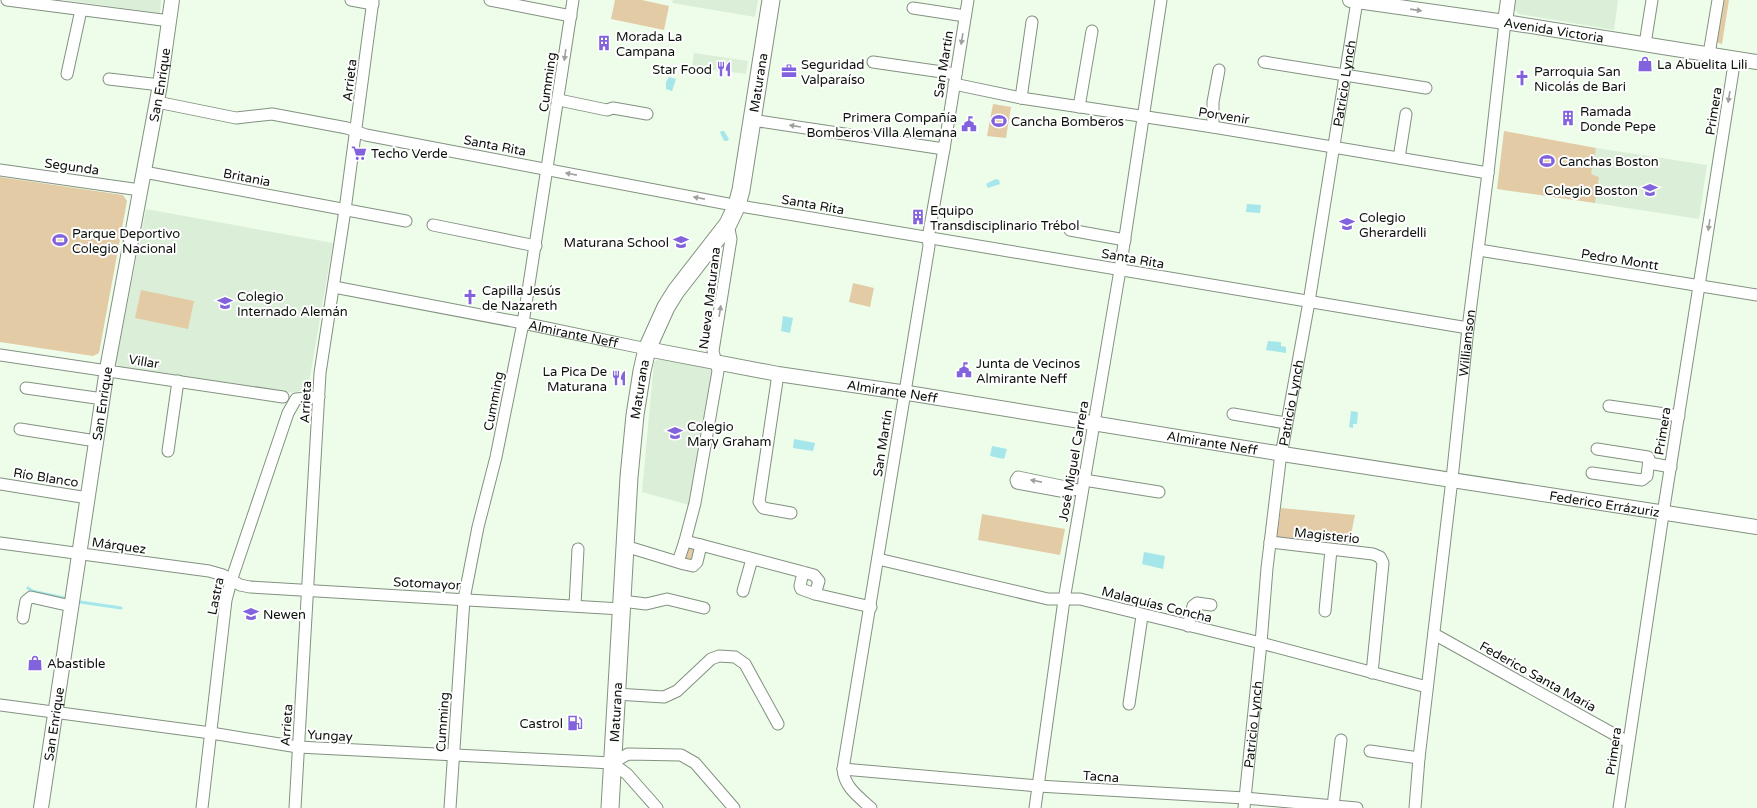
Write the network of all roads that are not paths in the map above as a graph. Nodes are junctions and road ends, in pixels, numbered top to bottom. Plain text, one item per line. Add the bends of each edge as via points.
1 (7, 0) edge
2 (172, 0) edge
3 (352, 0) edge
4 (490, 0) edge
5 (573, 0) edge
6 (771, 0) edge
7 (968, 0) edge
8 (1162, 0) edge
9 (1355, 0) edge
10 (1508, 0) edge
11 (1652, 0) edge
12 (1718, 0) edge
13 (373, 2) edge
14 (912, 8) dead end
15 (81, 10) junction
16 (571, 16) junction
17 (965, 16) junction
18 (170, 21) junction
19 (1032, 22) dead end
20 (1505, 22) junction
21 (1092, 31) dead end
22 (1645, 44) junction
23 (1709, 54) junction
24 (1735, 58) junction
25 (873, 62) dead end
26 (1264, 62) dead end
27 (1757, 62) edge
28 (1219, 70) dead end
29 (67, 74) dead end
30 (1345, 75) junction
31 (109, 79) dead end
32 (955, 79) junction
33 (160, 85) junction
34 (1426, 88) dead end
35 (1021, 98) junction
36 (559, 100) junction
37 (157, 102) junction
38 (1079, 107) junction
39 (647, 114) dead end
40 (1406, 114) dead end
41 (1143, 117) junction
42 (752, 120) junction
43 (1213, 127) junction
44 (356, 131) junction
45 (1333, 148) junction
46 (944, 149) junction
47 (1399, 158) junction
48 (0, 170) edge
49 (548, 170) junction
50 (144, 172) junction
51 (1488, 173) junction
52 (140, 190) junction
53 (737, 205) junction
54 (345, 210) junction
55 (406, 221) dead end
56 (728, 224) junction
57 (433, 225) dead end
58 (1070, 230) dead end
59 (928, 238) junction
60 (1124, 240) junction
61 (536, 246) junction
62 (1479, 250) junction
63 (1120, 270) junction
64 (1699, 286) junction
65 (334, 287) junction
66 (1757, 295) edge
67 (1309, 302) junction
68 (523, 322) junction
69 (1468, 328) junction
70 (647, 349) junction
71 (0, 355) edge
72 (716, 363) junction
73 (107, 370) junction
74 (778, 374) junction
75 (178, 380) junction
76 (26, 388) dead end
77 (904, 392) junction
78 (283, 397) dead end
79 (319, 397) junction
80 (103, 399) junction
81 (1609, 406) dead end
82 (1233, 414) dead end
83 (1679, 416) junction
84 (1094, 422) junction
85 (1286, 423) junction
86 (20, 429) dead end
87 (96, 441) junction
88 (1597, 449) dead end
89 (168, 451) dead end
90 (1281, 454) junction
91 (1649, 463) junction
92 (1671, 466) junction
93 (1592, 473) dead end
94 (1452, 479) junction
95 (0, 484) edge
96 (1080, 487) junction
97 (1159, 492) dead end
98 (88, 498) junction
99 (1664, 512) junction
100 (791, 513) dead end
101 (1757, 527) edge
102 (685, 541) junction
103 (1270, 542) junction
104 (0, 543) edge
105 (701, 545) junction
106 (625, 546) junction
107 (578, 549) dead end
108 (1331, 550) junction
109 (80, 554) junction
110 (752, 559) junction
111 (878, 559) junction
112 (678, 562) junction
113 (803, 572) junction
114 (231, 581) junction
115 (308, 590) junction
116 (743, 591) dead end
117 (815, 594) junction
118 (464, 599) junction
119 (1064, 600) junction
120 (621, 605) junction
121 (1212, 605) dead end
122 (71, 606) junction
123 (575, 606) junction
124 (871, 607) junction
125 (704, 608) dead end
126 (1325, 611) dead end
127 (1142, 616) junction
128 (23, 618) dead end
129 (1188, 626) junction
130 (1434, 634) junction
131 (1262, 643) junction
132 (1372, 673) junction
133 (1427, 687) junction
134 (616, 694) junction
135 (1129, 704) dead end
136 (0, 705) edge
137 (56, 712) junction
138 (778, 724) dead end
139 (211, 733) junction
140 (1341, 740) dead end
141 (1628, 742) junction
142 (298, 747) junction
143 (1370, 751) dead end
144 (453, 755) junction
145 (1419, 758) junction
146 (612, 763) junction
147 (843, 769) junction
148 (1038, 786) junction
149 (1244, 803) edge
150 (1333, 806) junction
151 (41, 808) edge
152 (202, 808) edge
153 (294, 808) edge
154 (450, 808) edge
155 (610, 808) edge
156 (657, 808) edge
157 (734, 808) edge
158 (872, 808) edge
159 (1035, 808) edge
160 (1357, 808) edge
161 (1415, 808) edge
162 (1619, 808) edge

1 - 15 street
2 - 18 street, San Enrique
3 - 13 street
4 - 16 street
5 - 16 street, Cumming
6 - 42 main road, Maturana
7 - 17 street, San Martín
8 - 41 street, José Miguel Carrera
9 -> 20 street, Avenida Victoria
9 - 30 street, Patricio Lynch
10 - 20 street, Williamson
11 - 22 street
12 - 23 street
13 - 44 street, Arrieta
14 - 17 street
15 - 18 street
15 - 29 street
16 -> 36 street, Cumming
17 -> 32 street, San Martín
18 - 33 street, San Enrique
19 - 35 street
20 - 22 street, Avenida Victoria
20 - 51 street, Williamson
21 - 38 street
22 - 23 street, Avenida Victoria
23 - 24 street, Avenida Victoria
24 - 27 street, Avenida Victoria
24 -> 64 street, Primera
25 - 32 street, Porvenir
26 - 30 street
28 - 43 street via 1213,102
30 - 34 street
30 - 45 street, Patricio Lynch
31 - 33 street
32 - 35 street, Porvenir
32 - 46 street, San Martín
33 - 37 street, San Enrique
35 - 38 street, Porvenir
36 - 39 street via 607,110 613,108
36 - 49 street, Cumming
37 - 44 street, Santa Rita via 236,118 272,114
37 - 50 street, San Enrique
38 - 41 street, Porvenir
40 - 47 street
41 - 43 street, Porvenir
41 - 60 street, José Miguel Carrera
46 -> 42 street
42 - 53 main road, Maturana
43 - 45 street, Porvenir
44 - 49 street, Santa Rita
44 - 54 street, Arrieta
45 - 47 street, Porvenir
45 - 67 street, Patricio Lynch
46 - 59 street, San Martín
47 - 51 street, Porvenir
48 - 52 street, Segunda
53 -> 49 street, Santa Rita
49 - 61 street, Cumming
50 - 52 street, San Enrique
50 - 54 street, Britania
51 - 62 street, Williamson
52 - 73 street, San Enrique
53 - 56 main road, Maturana
53 - 59 street, Santa Rita
54 - 55 street, Britania
54 - 65 street, Arrieta
56 - 70 main road, Maturana via 676,291
72 -> 56 street, Nueva Maturana via 713,351 731,239
57 - 61 street
58 - 60 street
59 - 63 street, Santa Rita
59 - 77 street, San Martín
60 - 63 street, José Miguel Carrera
61 - 68 street, Cumming
62 - 64 street, Pedro Montt
62 - 69 street, Williamson
63 - 67 street, Santa Rita
63 - 84 street, José Miguel Carrera
64 - 66 street, Pedro Montt
64 - 83 street, Primera
65 - 68 street, Almirante Neff
65 - 79 street, Arrieta via 320,373
67 - 69 street, Santa Rita
67 - 85 street, Patricio Lynch
68 - 70 street, Almirante Neff
68 - 118 street, Cumming
69 - 94 street, Williamson
70 - 72 street, Almirante Neff
70 - 106 main road, Maturana via 635,415
71 - 73 street, Villar
72 - 74 street, Almirante Neff
72 - 102 street, Nueva Maturana via 718,371
73 - 75 street, Villar
73 - 80 street, San Enrique
74 - 77 street, Almirante Neff
74 - 100 street via 759,502 763,508
75 - 78 street, Villar
75 - 89 street
76 - 80 street
77 - 84 street, Almirante Neff
77 - 111 street, San Martín
79 - 114 street, Lastra via 296,400 284,423
79 - 115 street, Arrieta
80 - 87 street, San Enrique
81 - 83 street
82 - 85 street
83 - 92 street, Primera
84 - 90 street, Almirante Neff
84 - 96 street, José Miguel Carrera
85 - 90 street, Patricio Lynch
86 - 87 street
87 - 98 street, San Enrique
88 - 91 street via 1645,456
90 - 94 street, Almirante Neff
90 - 103 street, Patricio Lynch
91 - 92 street
91 - 93 street via 1647,476 1642,480
92 - 99 street, Primera
94 - 99 street, Federico Errázuriz
94 - 130 street, Williamson
95 - 98 street, Río Blanco
96 - 97 street
96 - 119 street, José Miguel Carrera
98 - 109 street, San Enrique
99 - 101 street, Federico Errázuriz
99 - 141 street, Primera
102 - 105 street
102 - 112 street, Nueva Maturana
103 - 108 street, Magisterio
103 - 131 street, Patricio Lynch
104 - 109 street, Márquez
105 - 110 street
105 - 112 street via 696,564 693,566
106 - 112 street
106 - 120 main road, Maturana
107 - 123 street
108 - 126 street
108 - 132 street, Magisterio via 1373,554 1380,556 1383,563
109 - 114 street, Márquez via 209,571 223,575
109 - 122 street, San Enrique
110 - 113 street
110 - 116 street
111 - 119 street, Malaquías Concha via 1048,599
111 - 124 street, San Martín
113 - 117 street via 801,589
113 - 117 street via 818,579
114 - 115 street, Sotomayor via 250,587
114 - 139 street, Lastra via 226,600
115 - 118 street, Sotomayor
115 - 142 street, Arrieta
117 - 124 street
118 - 123 street, Sotomayor
118 - 144 street, Cumming
119 - 127 street, Malaquías Concha via 1080,599
119 - 148 street, José Miguel Carrera
120 - 123 street, Sotomayor
120 - 125 street, Sotomayor via 646,604 667,599
120 - 134 main road, Maturana
121 - 129 street via 1197,603 1193,606
122 - 128 street via 31,597 26,601
122 - 137 street, San Enrique
124 - 147 street, San Martín
127 - 129 street, Malaquías Concha
127 - 135 street
129 - 131 street, Malaquías Concha
130 - 133 street, Williamson
130 - 141 street, Federico Santa María
131 - 132 street, Malaquías Concha
131 - 149 street, Patricio Lynch
132 - 133 street, Malaquías Concha
133 - 145 street, Williamson
134 - 138 street via 664,697 677,691 711,659 719,656 735,657 745,664
134 - 146 main road, Maturana
136 - 137 street, Yungay
137 - 139 street, Yungay
137 - 151 street, San Enrique
139 - 142 street, Yungay
139 - 152 street, Lastra
140 - 150 street
141 - 162 street, Primera
142 - 144 street, Yungay
142 - 153 street, Arrieta
143 - 145 street
144 - 146 street, Yungay
144 - 154 street, Cumming
145 - 161 street, Williamson
146 - 155 main road, Maturana
146 - 156 street via 627,774
146 - 157 street via 628,754 681,755 695,762
147 - 148 street, Tacna
147 - 158 street, San Martín via 843,775 850,788
148 - 149 street, Tacna
148 - 159 street, José Miguel Carrera
149 - 150 street, Tacna
150 - 160 street, Tacna

